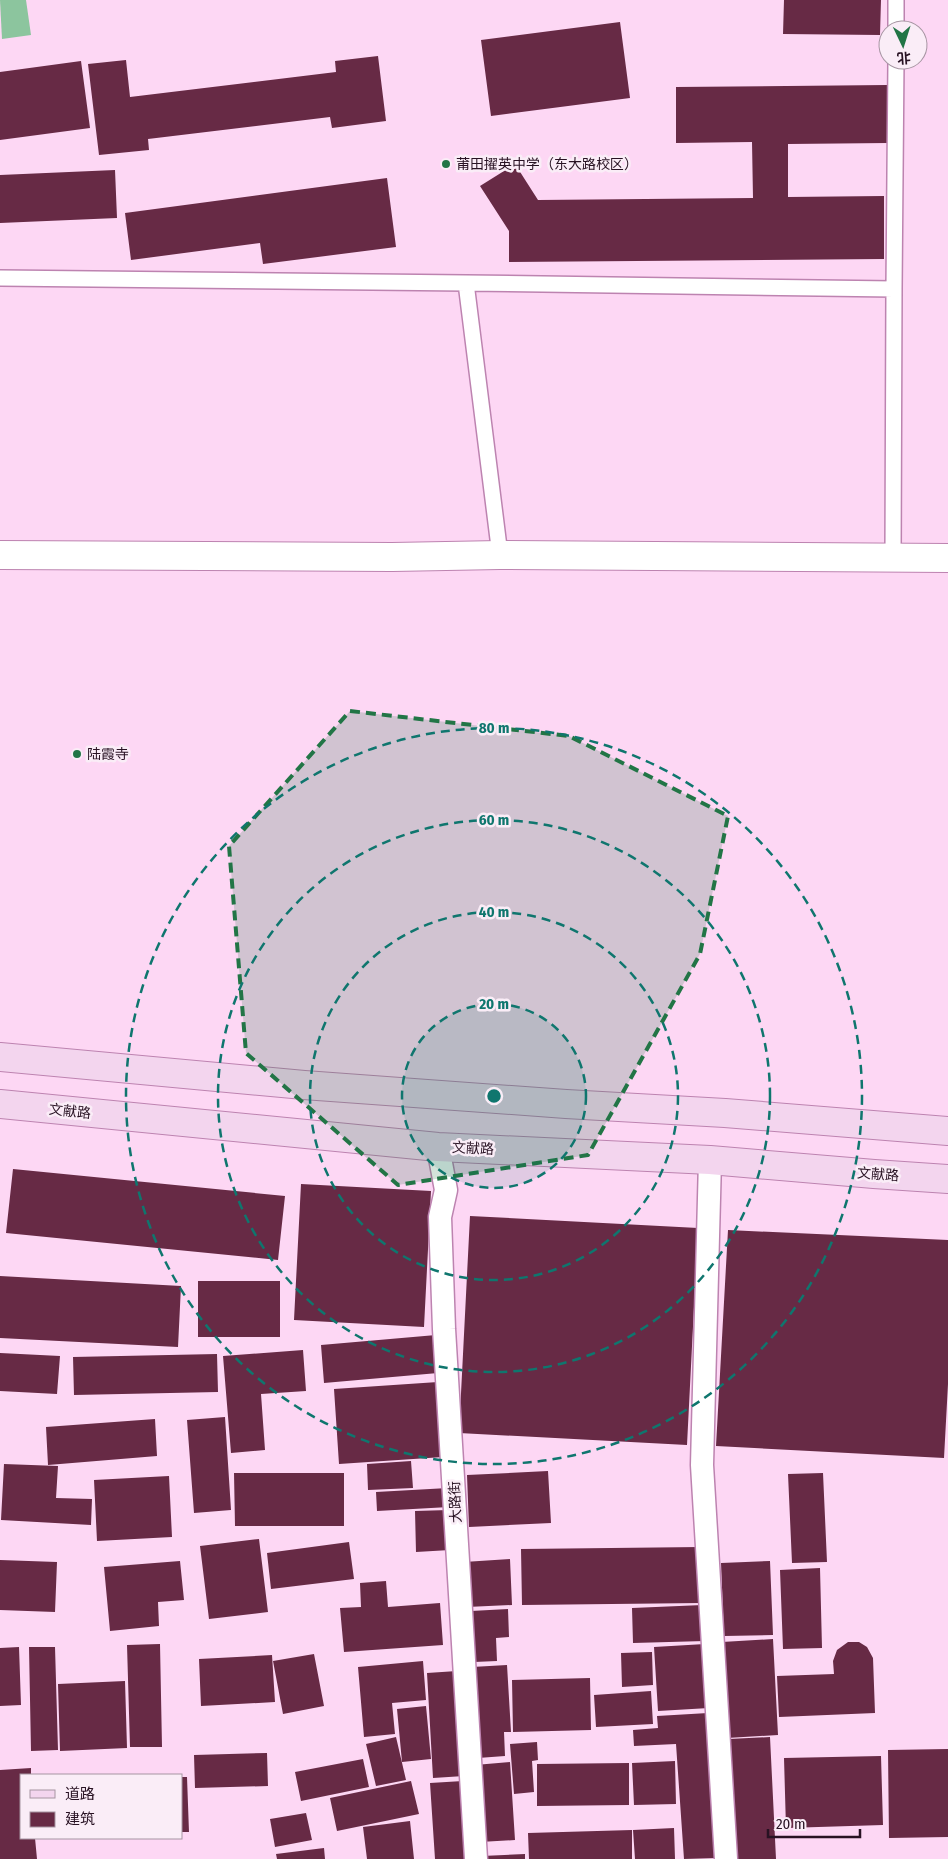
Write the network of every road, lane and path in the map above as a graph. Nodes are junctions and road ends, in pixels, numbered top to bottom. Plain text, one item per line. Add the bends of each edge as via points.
1 (896, 0) edge
2 (896, 20) edge
3 (896, 70) edge
4 (0, 278) edge
5 (466, 283) junction
6 (894, 288) junction
7 (500, 555) junction
8 (0, 556) edge
9 (893, 558) junction
10 (948, 558) edge
11 (0, 1058) edge
12 (0, 1104) edge
13 (948, 1130) edge
14 (438, 1146) junction
15 (710, 1160) junction
16 (948, 1179) edge
17 (476, 1859) edge
18 (726, 1859) edge

1 - 2 lane
3 - 6 lane
4 - 5 lane
5 - 6 lane
5 - 7 lane
6 - 9 lane
7 - 8 street
7 - 9 street
9 - 10 street
11 - 13 main road via 304,1085
12 - 14 main road, 文献路
14 - 15 main road, 文献路
14 - 17 street, 大路街 via 446,1190 440,1217 444,1329
15 - 16 main road, 文献路
15 - 18 street via 702,1465

